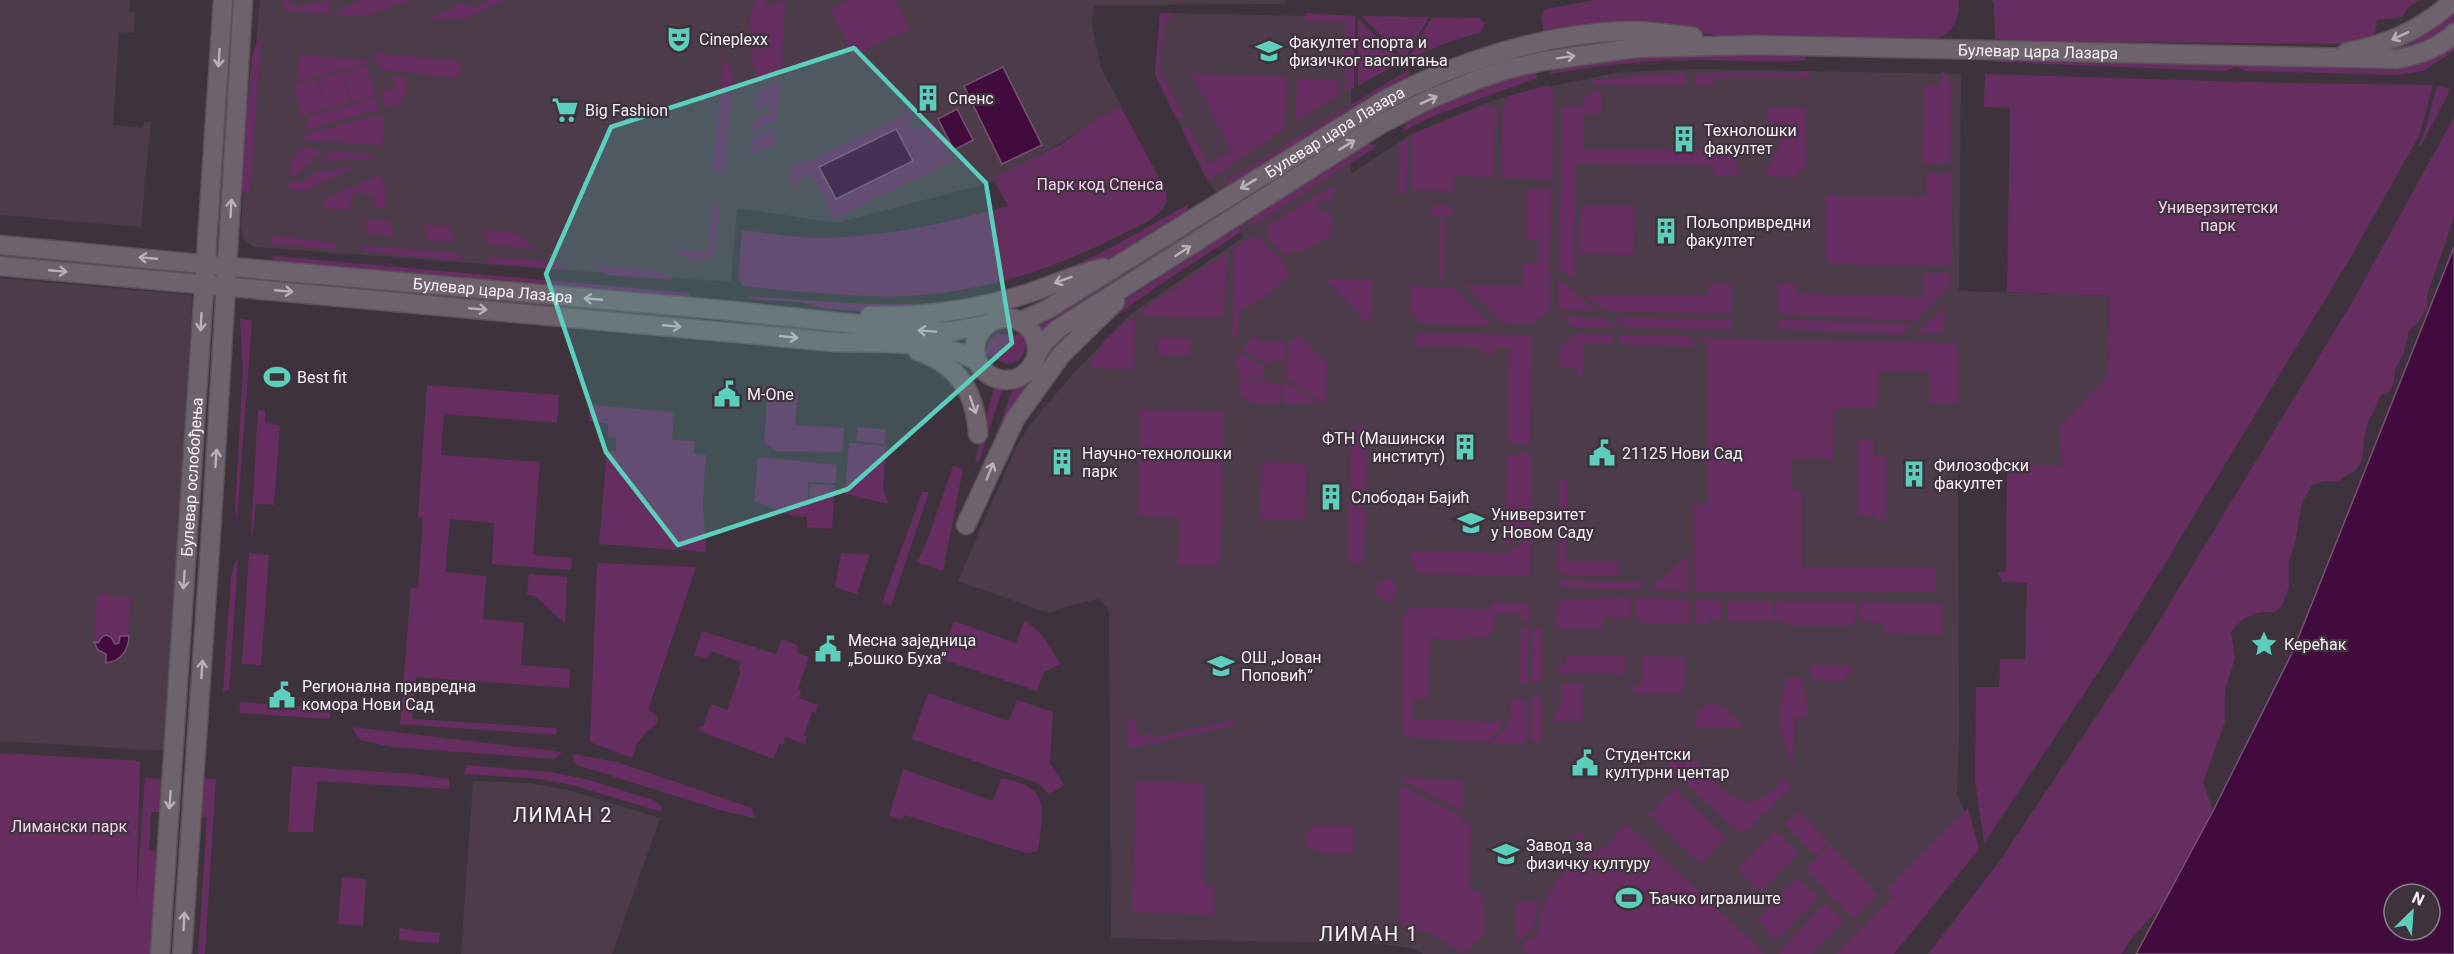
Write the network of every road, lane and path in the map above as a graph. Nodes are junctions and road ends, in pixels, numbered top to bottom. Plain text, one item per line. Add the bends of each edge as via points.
1 (223, 0) edge
2 (243, 0) edge
3 (2451, 2) edge
4 (2454, 33) edge
5 (1754, 45) junction
6 (2322, 56) junction
7 (0, 245) edge
8 (1119, 263) junction
9 (206, 264) junction
10 (0, 266) edge
11 (227, 267) junction
12 (1134, 283) junction
13 (204, 284) junction
14 (225, 286) junction
15 (818, 319) junction
16 (1020, 322) junction
17 (984, 325) junction
18 (899, 345) junction
19 (1037, 354) junction
20 (977, 361) junction
21 (978, 434) dead end
22 (966, 525) dead end
23 (160, 954) edge
24 (182, 954) edge

1 -> 9 main road, Булевар ослобођења
11 -> 2 main road, Булевар ослобођења
3 -> 6 main road, Булевар цара Лазара via 2414,30 2387,42
4 - 6 main road, Булевар цара Лазара via 2419,54 2397,59
5 - 6 main road, Булевар цара Лазара
5 -> 8 main road, Булевар цара Лазара via 1625,31 1546,42 1455,67 1385,100
12 -> 5 main road, Булевар цара Лазара via 1381,124 1478,79 1537,62 1612,50
9 -> 7 main road, Булевар цара Лазара
8 -> 15 main road via 1028,293 958,309
8 - 16 main road, Булевар цара Лазара via 1048,309
9 - 11 main road, Булевар цара Лазара
9 - 13 main road, Булевар ослобођења
10 -> 13 main road, Булевар цара Лазара
11 - 14 main road, Булевар ослобођења
15 -> 11 main road, Булевар цара Лазара
12 - 19 main road, Булевар цара Лазара via 1058,329
22 -> 12 main road via 1003,441 1040,382 1061,355
13 - 14 main road, Булевар цара Лазара
13 -> 23 main road, Булевар ослобођења
14 -> 18 main road, Булевар цара Лазара
24 -> 14 main road, Булевар ослобођења
17 -> 15 main road, Булевар цара Лазара via 937,332
16 - 17 main road via 998,319
16 - 19 main road via 1031,329
17 - 20 main road via 976,341
18 - 20 main road, Булевар цара Лазара via 958,351
18 -> 21 main road via 938,360 955,373 971,398
19 - 20 main road via 1030,368 1012,377 986,373

